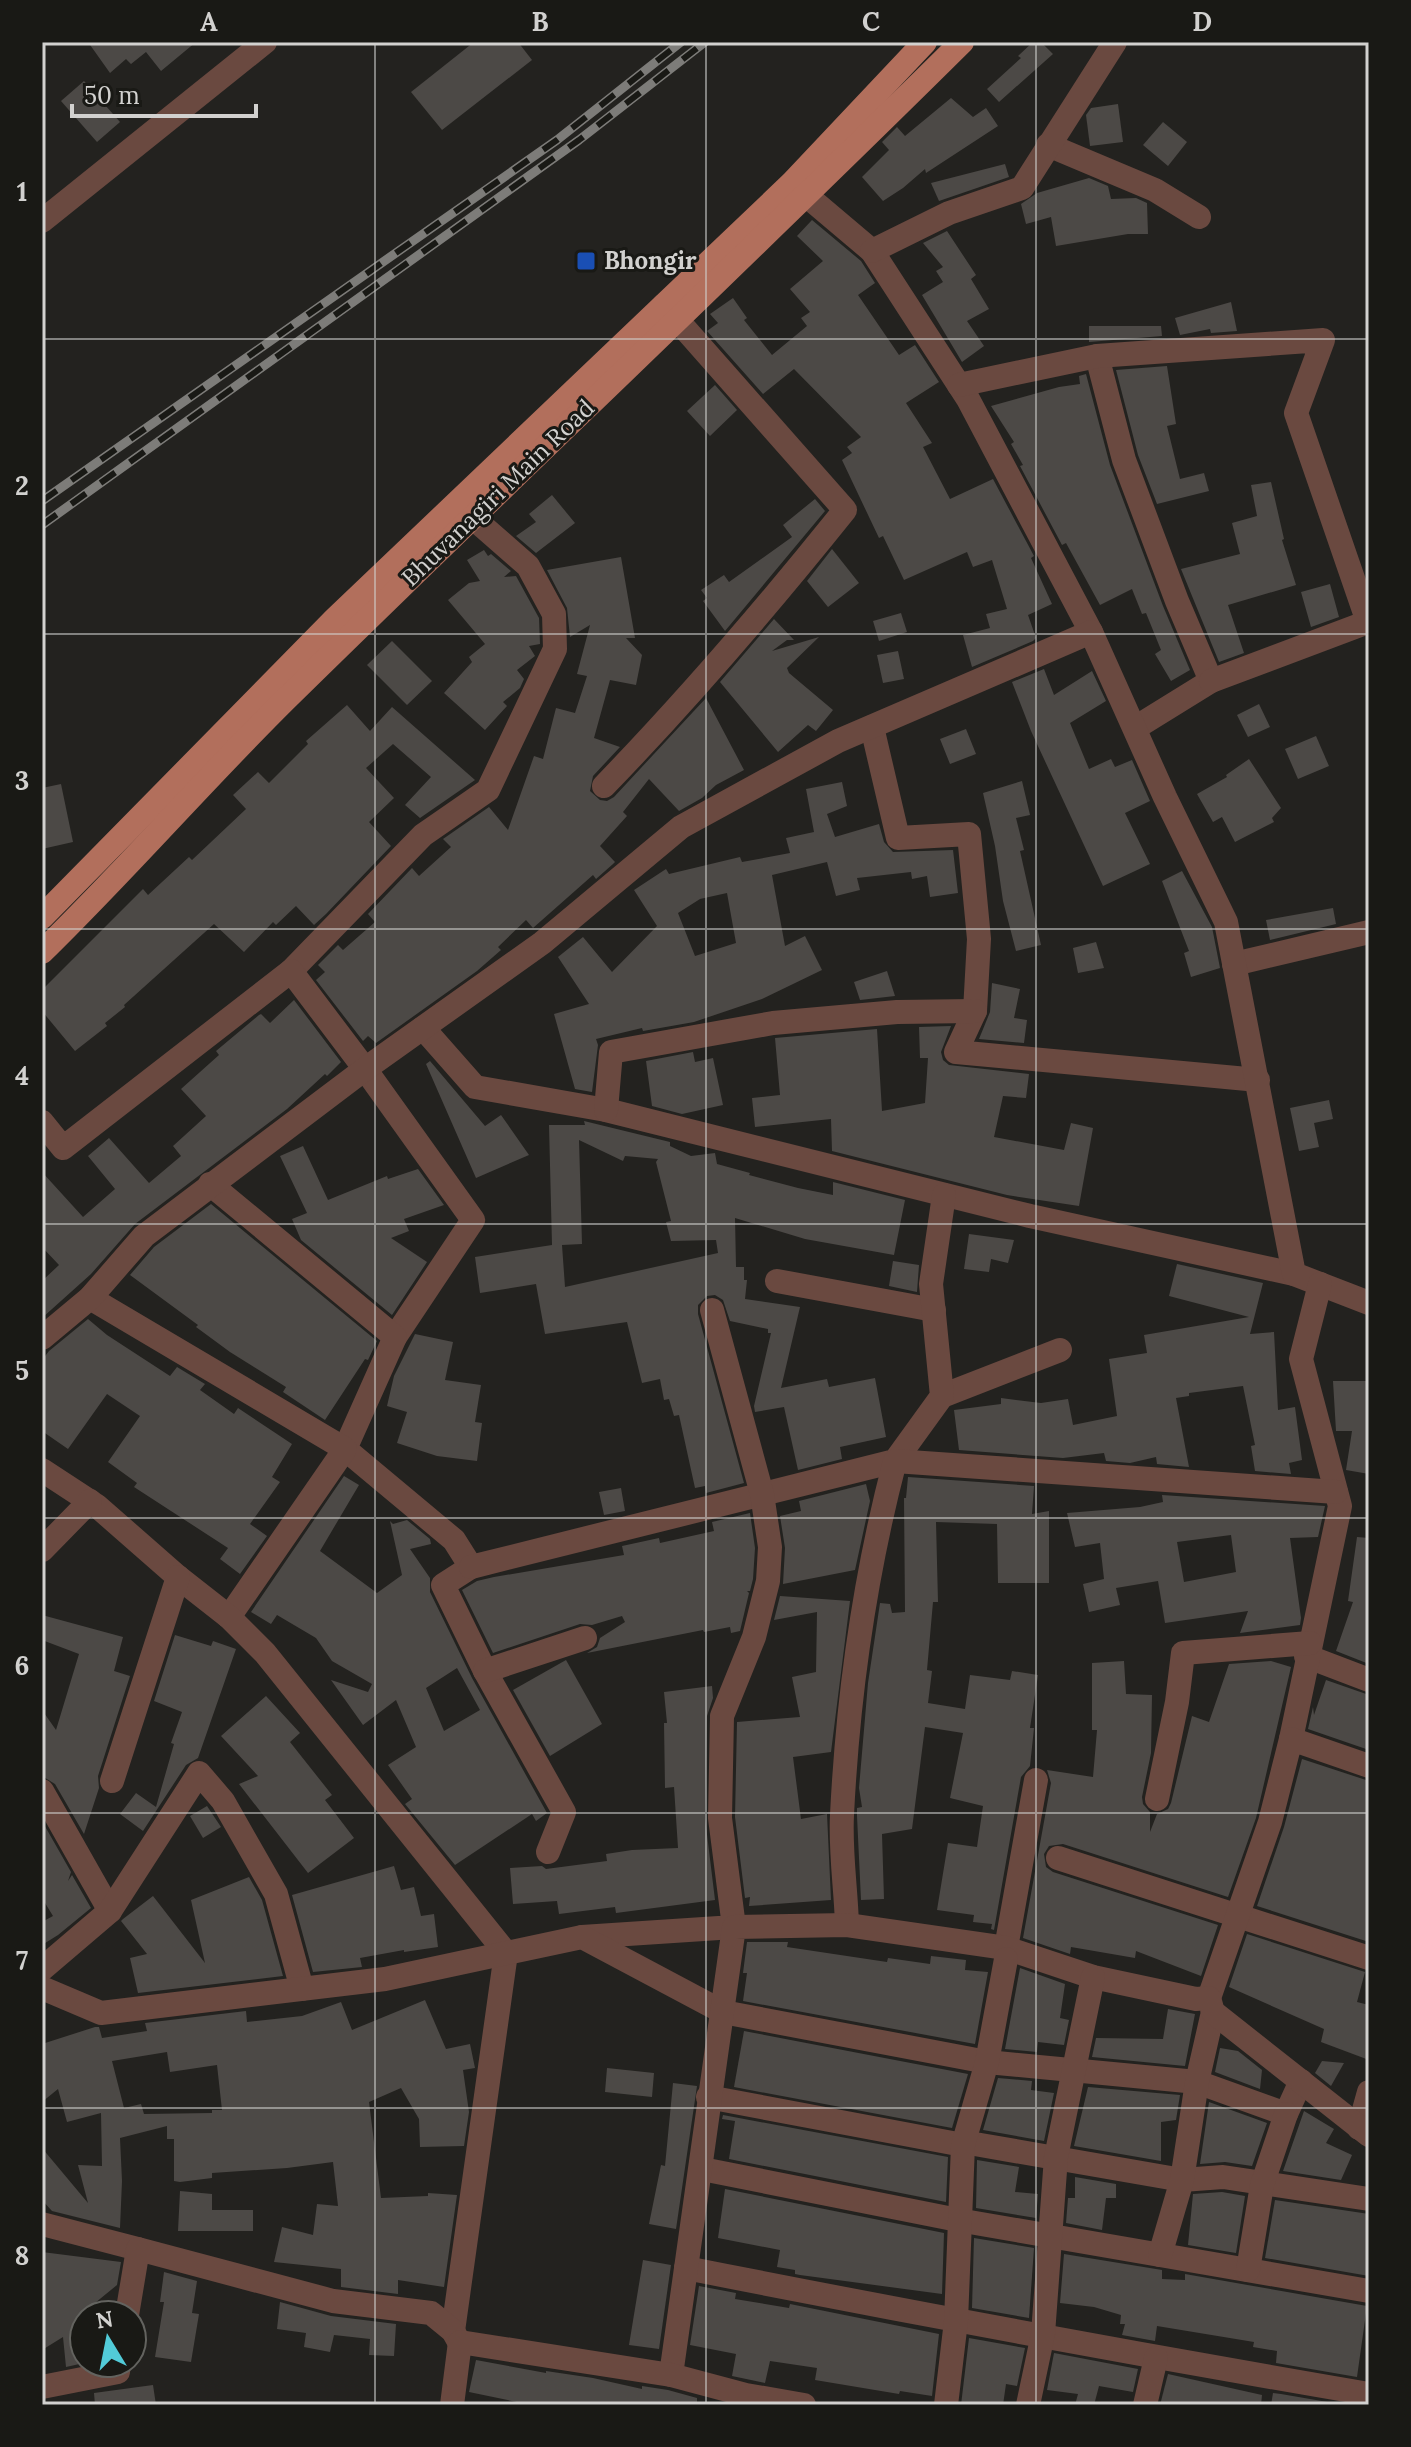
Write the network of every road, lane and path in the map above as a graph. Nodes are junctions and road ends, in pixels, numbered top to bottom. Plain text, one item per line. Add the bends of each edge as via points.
1 (265, 42) edge
2 (925, 42) edge
3 (962, 42) edge
4 (1115, 42) edge
5 (1048, 145) junction
6 (807, 196) junction
7 (1199, 217) dead end
8 (42, 221) edge
9 (872, 251) junction
10 (671, 313) junction
11 (1097, 356) junction
12 (959, 385) junction
13 (472, 517) junction
14 (1091, 632) junction
15 (1211, 681) junction
16 (872, 727) junction
17 (1135, 728) junction
18 (604, 786) dead end
19 (42, 917) edge
20 (1369, 932) edge
21 (42, 952) edge
22 (1234, 964) junction
23 (291, 971) junction
24 (975, 1011) junction
25 (423, 1028) junction
26 (365, 1069) junction
27 (1258, 1080) junction
28 (606, 1110) junction
29 (42, 1122) edge
30 (210, 1184) junction
31 (944, 1195) junction
32 (1294, 1274) junction
33 (777, 1281) dead end
34 (1320, 1284) junction
35 (90, 1298) junction
36 (1369, 1303) edge
37 (712, 1310) dead end
38 (934, 1310) junction
39 (395, 1337) junction
40 (42, 1338) edge
41 (1060, 1350) dead end
42 (942, 1396) junction
43 (345, 1449) junction
44 (895, 1461) junction
45 (42, 1470) edge
46 (1336, 1492) junction
47 (762, 1494) junction
48 (90, 1501) junction
49 (42, 1550) edge
50 (471, 1567) junction
51 (178, 1577) junction
52 (229, 1617) junction
53 (585, 1638) dead end
54 (1308, 1649) junction
55 (485, 1671) junction
56 (1369, 1680) edge
57 (1291, 1739) junction
58 (1369, 1766) edge
59 (1036, 1780) dead end
60 (112, 1781) dead end
61 (42, 1791) edge
62 (1157, 1799) dead end
63 (548, 1852) dead end
64 (1058, 1858) dead end
65 (110, 1911) junction
66 (1236, 1915) junction
67 (847, 1925) junction
68 (734, 1927) junction
69 (582, 1937) junction
70 (506, 1953) junction
71 (1006, 1954) junction
72 (1369, 1958) edge
73 (42, 1969) edge
74 (1093, 1977) junction
75 (42, 1988) edge
76 (302, 1989) junction
77 (1211, 2005) junction
78 (723, 2012) junction
79 (987, 2062) junction
80 (1075, 2069) junction
81 (1301, 2081) junction
82 (1197, 2082) junction
83 (1369, 2092) edge
84 (708, 2097) junction
85 (1286, 2114) junction
86 (1364, 2132) edge
87 (963, 2145) junction
88 (1056, 2157) junction
89 (702, 2169) junction
90 (1182, 2180) junction
91 (1262, 2185) junction
92 (1369, 2199) edge
93 (958, 2220) junction
94 (42, 2224) edge
95 (1052, 2235) junction
96 (138, 2249) junction
97 (1160, 2255) junction
98 (686, 2268) junction
99 (1248, 2270) junction
100 (1369, 2291) edge
101 (130, 2299) edge
102 (956, 2321) junction
103 (1043, 2334) junction
104 (456, 2336) junction
105 (1156, 2358) junction
106 (671, 2375) junction
107 (83, 2379) edge
108 (42, 2387) edge
109 (1369, 2394) edge
110 (452, 2405) edge
111 (804, 2405) edge
112 (946, 2405) edge
113 (1028, 2405) edge
114 (1145, 2405) edge

1 - 8 street
2 - 10 main road, Bhuvanagiri Main Road
3 - 6 main road, Bhuvanagiri Main Road
4 - 5 street
5 - 7 street via 1155,190
5 - 9 street via 1022,188 949,213
6 - 9 street
6 - 10 main road, Bhuvanagiri Main Road
9 - 12 street
10 - 13 main road, Bhuvanagiri Main Road
10 - 18 street via 845,510 749,628
10 - 19 main road, Bhuvanagiri Main Road via 335,619
11 - 12 street
11 - 15 street via 1124,460
11 - 15 street via 1323,340 1296,413 1368,622
12 - 14 street
13 - 21 main road, Bhuvanagiri Main Road via 282,703
13 - 23 street via 528,566 554,614 555,649 488,790 423,835
14 - 16 street
14 - 17 street
15 - 17 street
16 - 24 street via 898,838 969,834 979,939
16 - 25 street via 681,827 542,943
17 - 22 street via 1226,922
20 - 22 street
22 - 27 street
23 - 26 street
23 - 29 street via 63,1148
24 - 27 street via 956,1052
24 - 28 street via 773,1023 611,1052
25 - 26 street
25 - 28 street via 475,1087
26 - 30 street
26 - 39 street via 473,1220
27 - 32 street
28 - 31 street
30 - 35 street via 144,1236
30 - 39 street
31 - 32 street
31 - 38 street via 931,1284
32 - 34 street
33 - 38 street
34 - 36 street
34 - 46 street via 1301,1359
35 - 40 street
35 - 43 street
37 - 47 street
38 - 42 street
39 - 43 street
41 - 42 street
42 - 44 street
43 - 50 street via 454,1540
43 - 52 street
44 - 46 street
44 - 47 street
44 - 67 street via 863,1601 851,1702 842,1818
45 - 48 street
46 - 54 street via 1340,1506
47 - 50 street
47 - 68 street via 770,1547 768,1581 754,1637 722,1716 720,1818
48 - 49 street
48 - 51 street
50 - 55 street via 443,1585
51 - 52 street
51 - 60 street
52 - 70 street via 265,1653
53 - 55 street
54 - 56 street
54 - 57 street
54 - 62 street via 1183,1653
55 - 63 street via 564,1812
57 - 58 street
57 - 66 street via 1270,1822
59 - 71 street
61 - 65 street
64 - 66 street
65 - 73 street
65 - 76 street via 199,1773 223,1801 276,1894
66 - 72 street
66 - 77 street
67 - 68 street
67 - 71 street
68 - 69 street
68 - 78 street
69 - 70 street
69 - 78 street
70 - 76 street via 385,1979
70 - 104 street
71 - 74 street
71 - 79 street
74 - 77 street
74 - 80 street
75 - 76 street via 101,2013
77 - 81 street
77 - 82 street
78 - 79 street
78 - 84 street
79 - 80 street
79 - 87 street
80 - 82 street
80 - 88 street
81 - 85 street
81 - 86 street
82 - 85 street
82 - 90 street
83 - 86 street
84 - 87 street
84 - 89 street
85 - 91 street
87 - 88 street
87 - 93 street
88 - 90 street
88 - 95 street
89 - 93 street
89 - 98 street
90 - 91 street via 1223,2177
90 - 97 street
91 - 92 street
91 - 99 street
93 - 95 street
93 - 102 street
94 - 96 street
95 - 97 street
95 - 103 street
96 - 101 street
96 - 104 street via 333,2301 431,2313
97 - 99 street
98 - 102 street
98 - 106 street
99 - 100 street
102 - 103 street
102 - 112 street
103 - 105 street
103 - 113 street
104 - 106 street
104 - 110 street
105 - 109 street
105 - 114 street
106 - 111 street
107 - 108 street

